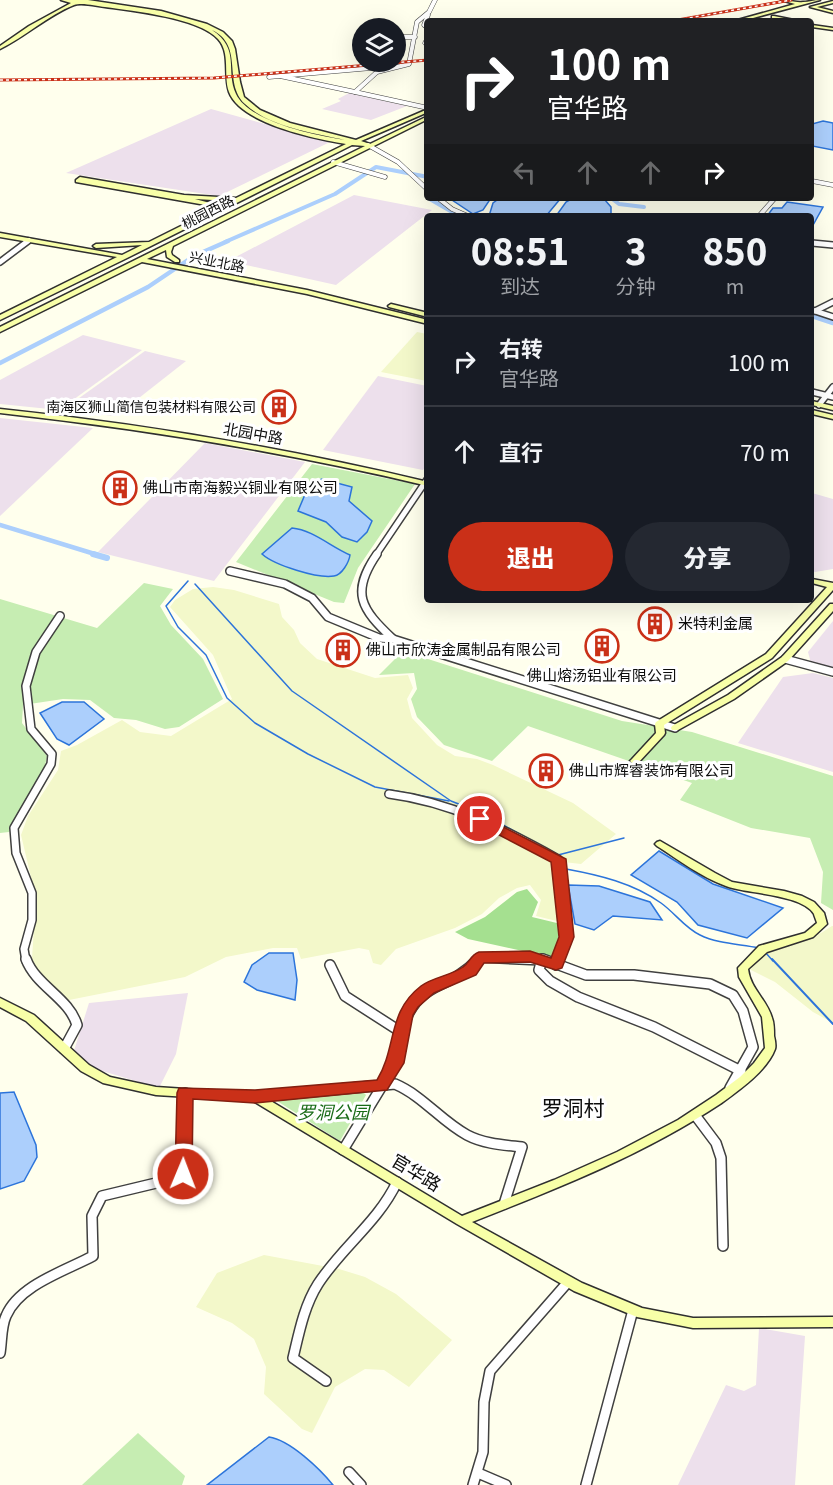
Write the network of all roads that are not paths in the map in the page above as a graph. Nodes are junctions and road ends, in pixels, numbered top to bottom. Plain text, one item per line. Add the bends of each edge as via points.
1 (63, 0) edge
2 (435, 0) edge
3 (783, 0) edge
4 (791, 0) edge
5 (77, 1) edge
6 (833, 2) edge
7 (803, 4) junction
8 (815, 4) edge
9 (833, 11) edge
10 (429, 12) junction
11 (774, 17) junction
12 (426, 18) edge
13 (748, 18) edge
14 (770, 18) edge
15 (778, 18) edge
16 (814, 26) edge
17 (833, 29) edge
18 (406, 37) edge
19 (415, 37) junction
20 (0, 47) edge
21 (409, 64) junction
22 (280, 76) junction
23 (269, 77) dead end
24 (355, 92) junction
25 (424, 108) edge
26 (424, 111) edge
27 (424, 119) edge
28 (353, 142) junction
29 (368, 145) junction
30 (333, 162) junction
31 (385, 177) dead end
32 (814, 182) edge
33 (833, 185) edge
34 (424, 186) edge
35 (240, 200) junction
36 (443, 201) edge
37 (772, 201) edge
38 (213, 213) junction
39 (463, 213) edge
40 (762, 213) edge
41 (0, 229) edge
42 (0, 235) edge
43 (29, 240) junction
44 (158, 241) junction
45 (814, 243) edge
46 (171, 244) junction
47 (833, 245) edge
48 (96, 246) junction
49 (87, 250) junction
50 (134, 253) junction
51 (149, 255) junction
52 (126, 257) junction
53 (140, 260) junction
54 (0, 262) edge
55 (174, 263) junction
56 (118, 271) junction
57 (85, 275) junction
58 (833, 302) edge
59 (825, 308) junction
60 (833, 310) edge
61 (814, 311) edge
62 (814, 311) edge
63 (424, 315) edge
64 (833, 317) edge
65 (0, 318) edge
66 (0, 330) edge
67 (833, 387) edge
68 (814, 392) edge
69 (830, 396) edge
70 (815, 404) edge
71 (833, 408) edge
72 (0, 410) edge
73 (814, 412) edge
74 (833, 417) edge
75 (424, 480) edge
76 (424, 485) edge
77 (230, 571) dead end
78 (814, 580) edge
79 (833, 585) edge
80 (833, 606) edge
81 (60, 616) dead end
82 (393, 639) junction
83 (785, 659) junction
84 (833, 672) edge
85 (659, 724) junction
86 (675, 728) joint
87 (635, 761) dead end
88 (389, 794) dead end
89 (660, 844) dead end
90 (542, 959) junction
91 (556, 964) junction
92 (330, 965) dead end
93 (0, 1002) edge
94 (401, 1032) junction
95 (64, 1049) junction
96 (741, 1071) junction
97 (382, 1086) junction
98 (185, 1093) junction
99 (727, 1093) junction
100 (255, 1097) junction
101 (695, 1115) junction
102 (343, 1150) junction
103 (397, 1182) junction
104 (504, 1204) junction
105 (461, 1221) junction
106 (723, 1246) dead end
107 (568, 1282) junction
108 (633, 1310) junction
109 (833, 1322) edge
110 (0, 1353) edge
111 (326, 1381) dead end
112 (349, 1472) dead end
113 (478, 1473) junction
114 (361, 1485) edge
115 (473, 1485) edge
116 (506, 1485) edge
117 (586, 1485) edge

1 - 5 main road
2 - 10 street
3 - 7 main road
4 - 7 main road
5 - 20 main road
5 - 28 main road via 184,21 214,32 225,45 236,102 254,115
6 - 8 main road
7 - 8 main road
7 - 8 main road
7 - 13 main road
8 - 9 main road
8 - 11 main road
10 - 12 street
10 - 19 street via 417,22
11 - 14 main road
11 - 15 main road
16 - 17 main road
18 - 19 street
19 - 21 street
21 - 22 street
21 - 24 street via 377,72
22 - 23 street
22 - 24 street
24 - 25 street
26 - 28 main road, 桃园西路
27 - 29 main road, 桃园西路
28 - 29 main road
28 - 35 main road, 桃园西路
29 - 30 main road, 桃园西路
29 - 34 street
30 - 31 street
30 - 46 main road, 桃园西路
32 - 33 street
35 - 38 main road, 桃园西路
35 - 38 main road via 184,197 82,178 78,181 200,202 208,204
36 - 39 street
37 - 40 street
38 - 44 main road, 桃园西路
41 - 48 main road, 兴业北路
42 - 43 main road, 兴业北路
43 - 49 main road, 兴业北路
43 - 54 street
44 - 48 main road
44 - 50 main road, 桃园西路
45 - 47 street
46 - 51 main road, 桃园西路
46 - 55 main road via 168,252
48 - 50 main road, 兴业北路
49 - 52 main road, 兴业北路
49 - 57 main road via 99,263
50 - 51 main road, 兴业北路
50 - 52 main road, 桃园西路
51 - 53 main road, 桃园西路
51 - 55 main road, 兴业北路
52 - 53 main road, 兴业北路
52 - 57 main road, 桃园西路
53 - 55 main road, 兴业北路
53 - 56 main road, 桃园西路
55 - 56 main road
55 - 63 main road, 兴业北路
56 - 66 main road, 桃园西路
57 - 65 main road, 桃园西路
58 - 59 street
59 - 60 street
59 - 61 street
62 - 64 street
67 - 69 street
68 - 69 street
69 - 70 street
70 - 71 main road
72 - 75 main road, 北园中路 via 148,429
73 - 74 main road
76 - 82 street via 364,573 361,586 366,610
77 - 82 street via 264,576 323,605 328,617 379,638
78 - 79 main road
79 - 85 main road via 769,656
80 - 83 main road
81 - 95 street via 36,652 26,686 31,729 52,754 51,764 14,828 16,853 32,894 32,920 24,949 26,961 35,978 74,1015 77,1026
82 - 85 street
83 - 84 street
83 - 86 main road
85 - 86 street
85 - 87 main road via 661,733
88 - 91 street via 425,799 480,819 558,859 567,937
89 - 99 main road via 729,884 789,896 816,909 822,917 822,924 809,935 762,950 743,968 744,977 767,1017 770,1048 746,1080
90 - 91 street
90 - 94 street via 479,958 470,971 428,989 412,1003
90 - 96 street via 539,970 571,994 655,1027
91 - 96 street via 586,975 634,975 710,984 733,995 744,1011 753,1047
92 - 94 street via 345,996
93 - 95 main road, 官华路 via 30,1018
94 - 97 street via 396,1063
95 - 98 main road, 官华路 via 85,1068 107,1080
96 - 99 street
97 - 100 street
97 - 102 street
97 - 104 street via 395,1084 413,1091 470,1137 522,1147
98 - 100 main road, 官华路
98 - 110 street via 183,1174 96,1201 92,1211 93,1256 35,1287 18,1302 6,1315
99 - 101 main road
100 - 102 main road, 官华路
101 - 104 main road via 633,1151
101 - 106 street via 716,1143 721,1158
102 - 103 main road, 官华路
103 - 105 main road, 官华路
103 - 111 street via 378,1217 322,1278 306,1309 293,1358
104 - 105 main road
105 - 107 main road, 官华路
107 - 108 main road, 官华路
107 - 113 street via 490,1371
108 - 109 main road, 官华路 via 693,1323
108 - 117 street
112 - 114 street
113 - 115 street
113 - 116 street

